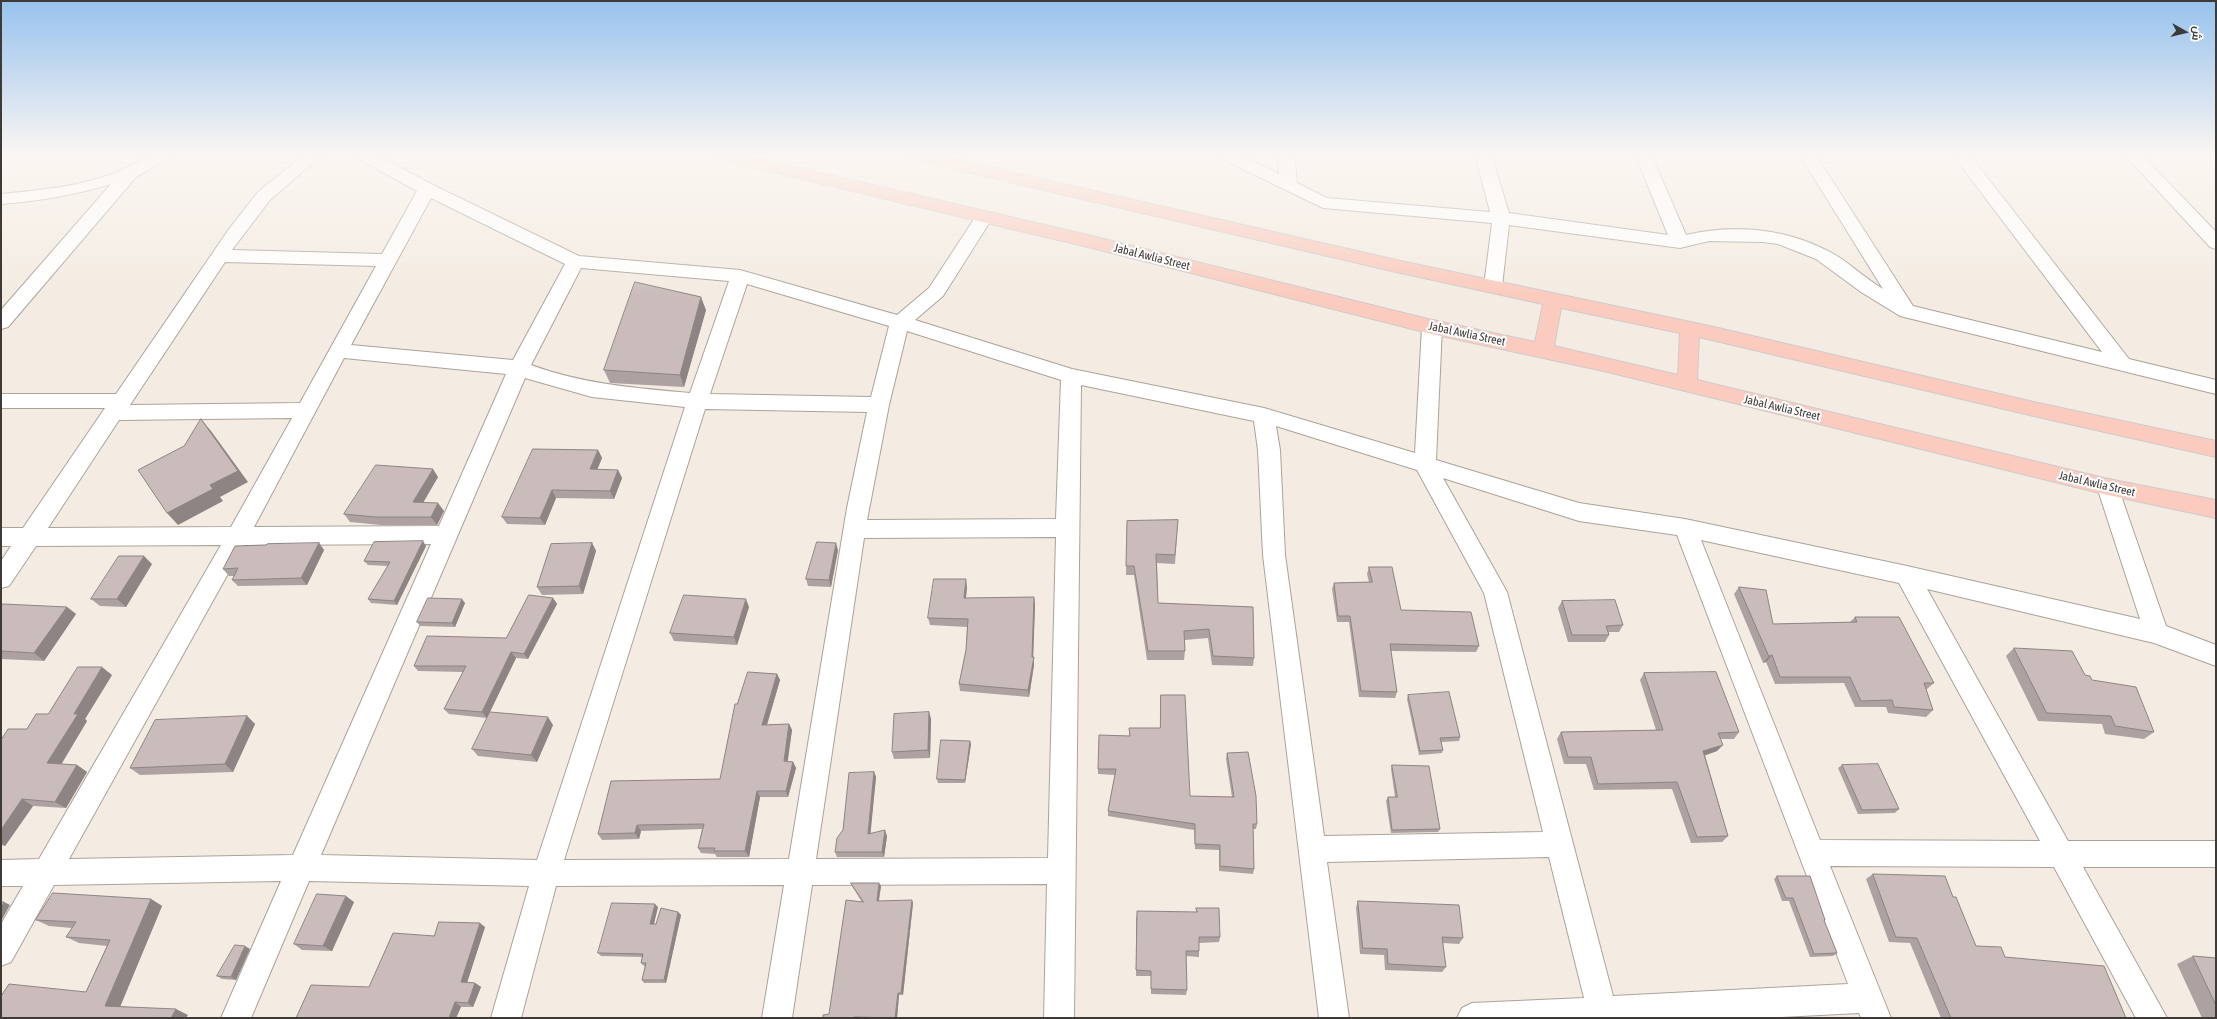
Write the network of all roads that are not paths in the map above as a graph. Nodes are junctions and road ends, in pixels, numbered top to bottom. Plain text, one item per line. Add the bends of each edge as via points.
1 (105, 202) edge
2 (260, 202) edge
3 (421, 202) edge
4 (451, 202) edge
5 (919, 202) edge
6 (1112, 202) edge
7 (1319, 202) edge
8 (1496, 202) edge
9 (1663, 202) edge
10 (1838, 202) edge
11 (1997, 202) edge
12 (2177, 202) edge
13 (984, 217) junction
14 (1501, 218) junction
15 (1680, 242) junction
16 (2216, 243) edge
17 (220, 256) junction
18 (388, 260) junction
19 (575, 262) junction
20 (740, 276) junction
21 (1493, 286) junction
22 (1553, 299) junction
23 (1907, 311) junction
24 (1, 322) edge
25 (900, 322) junction
26 (1432, 327) junction
27 (1690, 330) junction
28 (1543, 350) junction
29 (339, 351) junction
30 (2123, 365) junction
31 (519, 368) junction
32 (1071, 376) junction
33 (1687, 385) junction
34 (2216, 387) edge
35 (1, 401) edge
36 (697, 401) junction
37 (879, 406) junction
38 (118, 407) junction
39 (307, 410) junction
40 (1264, 415) junction
41 (2216, 449) edge
42 (1425, 466) junction
43 (2108, 488) junction
44 (2216, 509) edge
45 (856, 528) junction
46 (1067, 528) junction
47 (1685, 528) junction
48 (446, 535) junction
49 (236, 536) junction
50 (1, 537) edge
51 (29, 538) junction
52 (1907, 575) junction
53 (1, 579) edge
54 (2156, 633) junction
55 (2212, 658) edge
56 (1560, 844) junction
57 (1312, 849) junction
58 (1811, 853) junction
59 (2063, 854) junction
60 (2216, 854) edge
61 (300, 868) junction
62 (1061, 871) junction
63 (46, 872) junction
64 (1, 873) edge
65 (546, 873) junction
66 (799, 873) junction
67 (1, 952) edge
68 (1872, 1008) edge
69 (1603, 1014) edge
70 (236, 1018) edge
71 (506, 1018) edge
72 (777, 1018) edge
73 (1059, 1018) edge
74 (1334, 1018) edge
75 (1472, 1018) edge
76 (2152, 1018) edge

1 - 24 street
2 - 17 street
3 - 18 street
4 - 19 street
5 - 13 highway, Jabal Awlia Street
6 - 21 highway
7 - 14 street
8 - 14 street
9 - 15 street
10 - 23 street
11 - 30 street
12 - 16 street
13 - 25 street via 936,292
13 - 26 highway, Jabal Awlia Street
14 - 15 street
14 - 21 street
15 - 23 street via 1709,235 1782,239 1822,255 1868,288
17 - 18 street
17 - 38 street
18 - 29 street
19 - 20 street
19 - 31 street
20 - 25 street
20 - 36 street
21 - 22 highway
22 - 27 highway
22 - 28 highway
23 - 30 street
25 - 32 street
25 - 37 street
26 - 28 highway, Jabal Awlia Street
26 - 42 street
27 - 33 highway
27 - 41 highway
28 - 33 highway, Jabal Awlia Street
29 - 31 street
29 - 39 street
30 - 34 street
31 - 36 street via 592,390
31 - 48 street
32 - 40 street
32 - 46 street
33 - 43 highway, Jabal Awlia Street
35 - 38 street
36 - 37 street
36 - 65 street
37 - 45 street
38 - 39 street
38 - 51 street
39 - 49 street
40 - 42 street
40 - 57 street via 1269,450 1274,555
42 - 47 street via 1579,512
42 - 56 street via 1495,592
43 - 44 highway, Jabal Awlia Street
43 - 54 street
45 - 46 street
45 - 66 street
46 - 62 street
47 - 52 street
47 - 58 street
48 - 49 street
48 - 61 street
49 - 51 street
49 - 63 street
50 - 51 street
51 - 53 street
52 - 54 street
52 - 59 street
54 - 55 street
56 - 57 street
56 - 69 street
57 - 74 street
58 - 59 street
58 - 68 street
59 - 60 street
59 - 76 street
61 - 63 street
61 - 65 street
61 - 70 street
62 - 66 street
62 - 73 street
63 - 64 street
63 - 67 street
65 - 66 street
65 - 71 street
66 - 72 street
68 - 69 street
69 - 75 street

